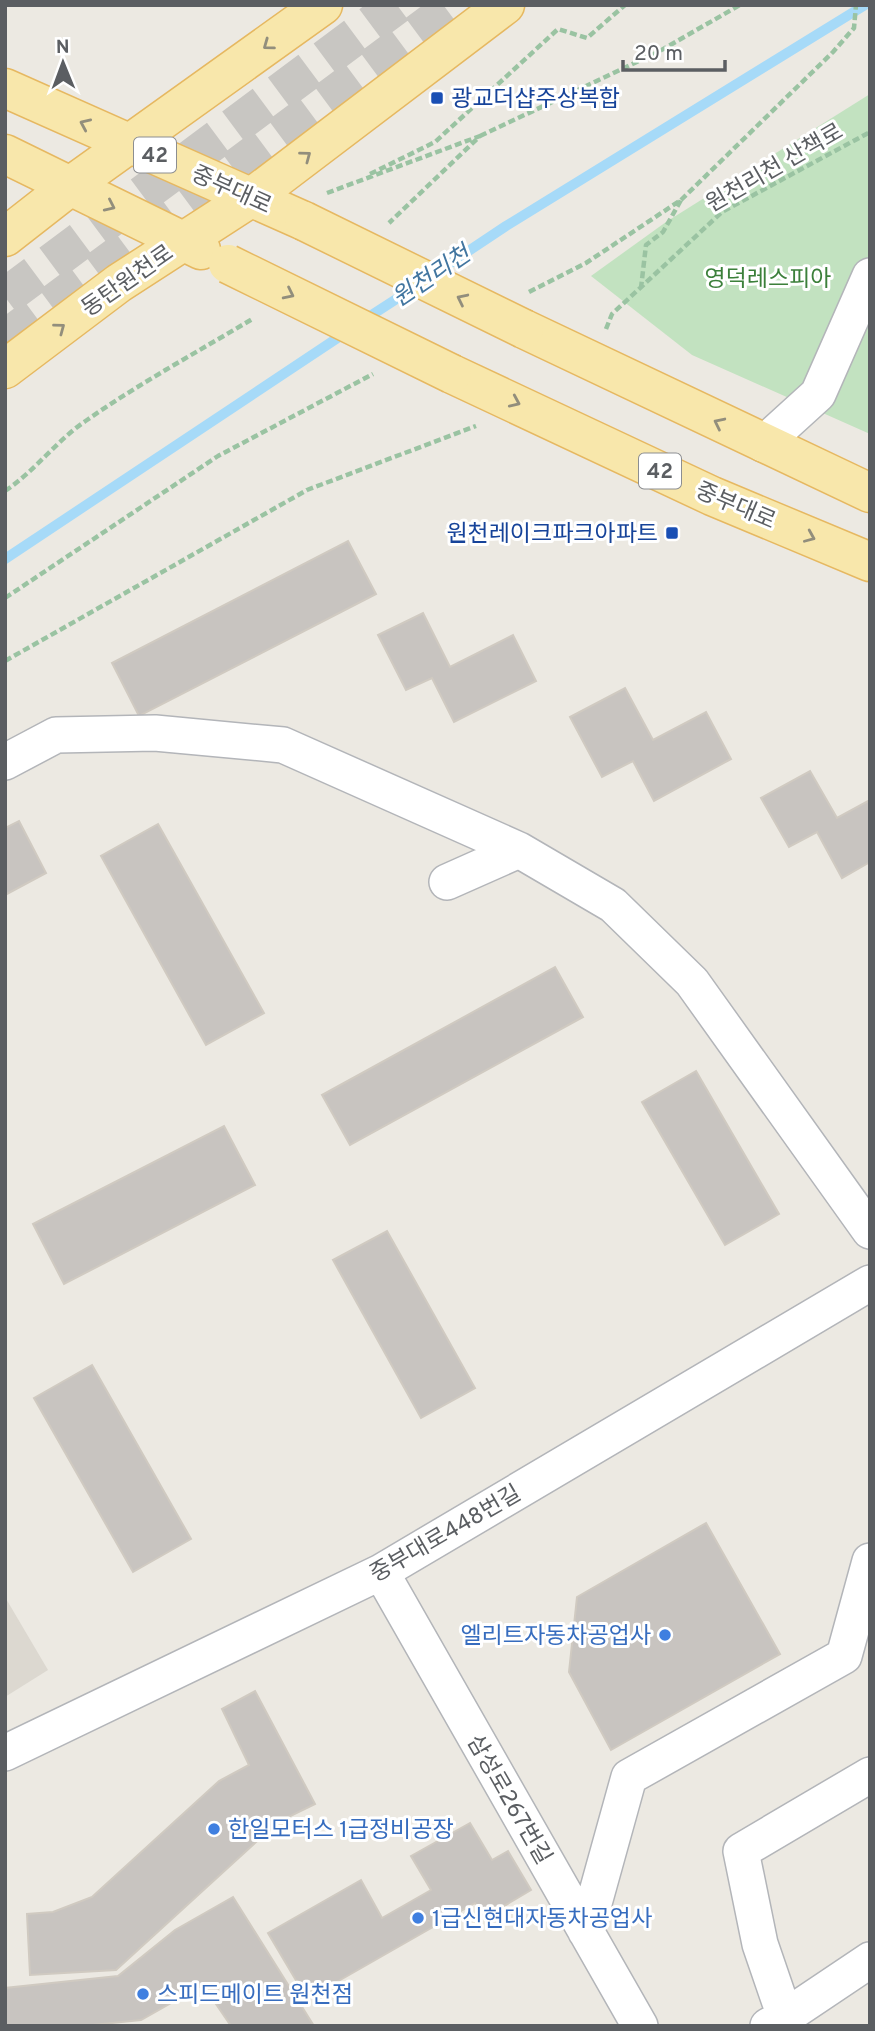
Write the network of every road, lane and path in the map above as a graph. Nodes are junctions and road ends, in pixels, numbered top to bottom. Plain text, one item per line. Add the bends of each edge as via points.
1 (323, 5) edge
2 (505, 5) edge
3 (625, 5) edge
4 (740, 5) edge
5 (856, 5) edge
6 (5, 88) edge
7 (870, 132) edge
8 (480, 136) dead end
9 (130, 145) junction
10 (5, 154) edge
11 (69, 187) junction
12 (681, 200) dead end
13 (279, 209) junction
14 (5, 237) edge
15 (183, 240) junction
16 (870, 276) edge
17 (592, 362) junction
18 (5, 369) edge
19 (526, 407) junction
20 (764, 444) junction
21 (870, 493) edge
22 (870, 562) edge
23 (5, 661) edge
24 (5, 762) edge
25 (519, 850) junction
26 (447, 882) dead end
27 (870, 1231) edge
28 (870, 1283) edge
29 (870, 1561) edge
30 (381, 1572) junction
31 (5, 1754) edge
32 (870, 1775) edge
33 (586, 1932) junction
34 (865, 1976) edge
35 (776, 2021) edge
36 (640, 2026) edge

1 -> 9 main road
13 -> 2 main road, 동탄원천로
3 - 13 path via 587,38 558,29 435,142 357,180
4 - 8 path via 658,52
5 - 12 path via 854,28 833,52
9 -> 6 main road, 중부대로 / 42
7 - 17 path, 원천리천 산책로 via 722,212 612,314
9 - 11 main road
9 - 13 main road, 중부대로 / 42
10 - 11 main road, 42
11 - 14 main road
11 -> 15 main road, 42
13 - 15 main road, 동탄원천로
17 -> 13 main road, 42, bridge
18 -> 15 main road, 동탄원천로
15 -> 19 main road, 중부대로 / 42, bridge
16 - 20 street via 818,394
20 -> 17 main road, 42
19 -> 22 main road, 중부대로 / 42 via 712,496
19 - 23 path via 307,490
20 - 21 main road, 42
24 - 25 street via 56,735 155,733 283,746
25 - 26 street
25 - 27 street via 614,905 692,982
28 - 30 street, 중부대로448번길
29 - 33 street via 844,1656 629,1777
30 - 31 street, 중부대로448번길
30 - 33 street, 삼성로267번길
32 - 35 street via 741,1851
33 - 36 street, 삼성로267번길
34 - 35 street

